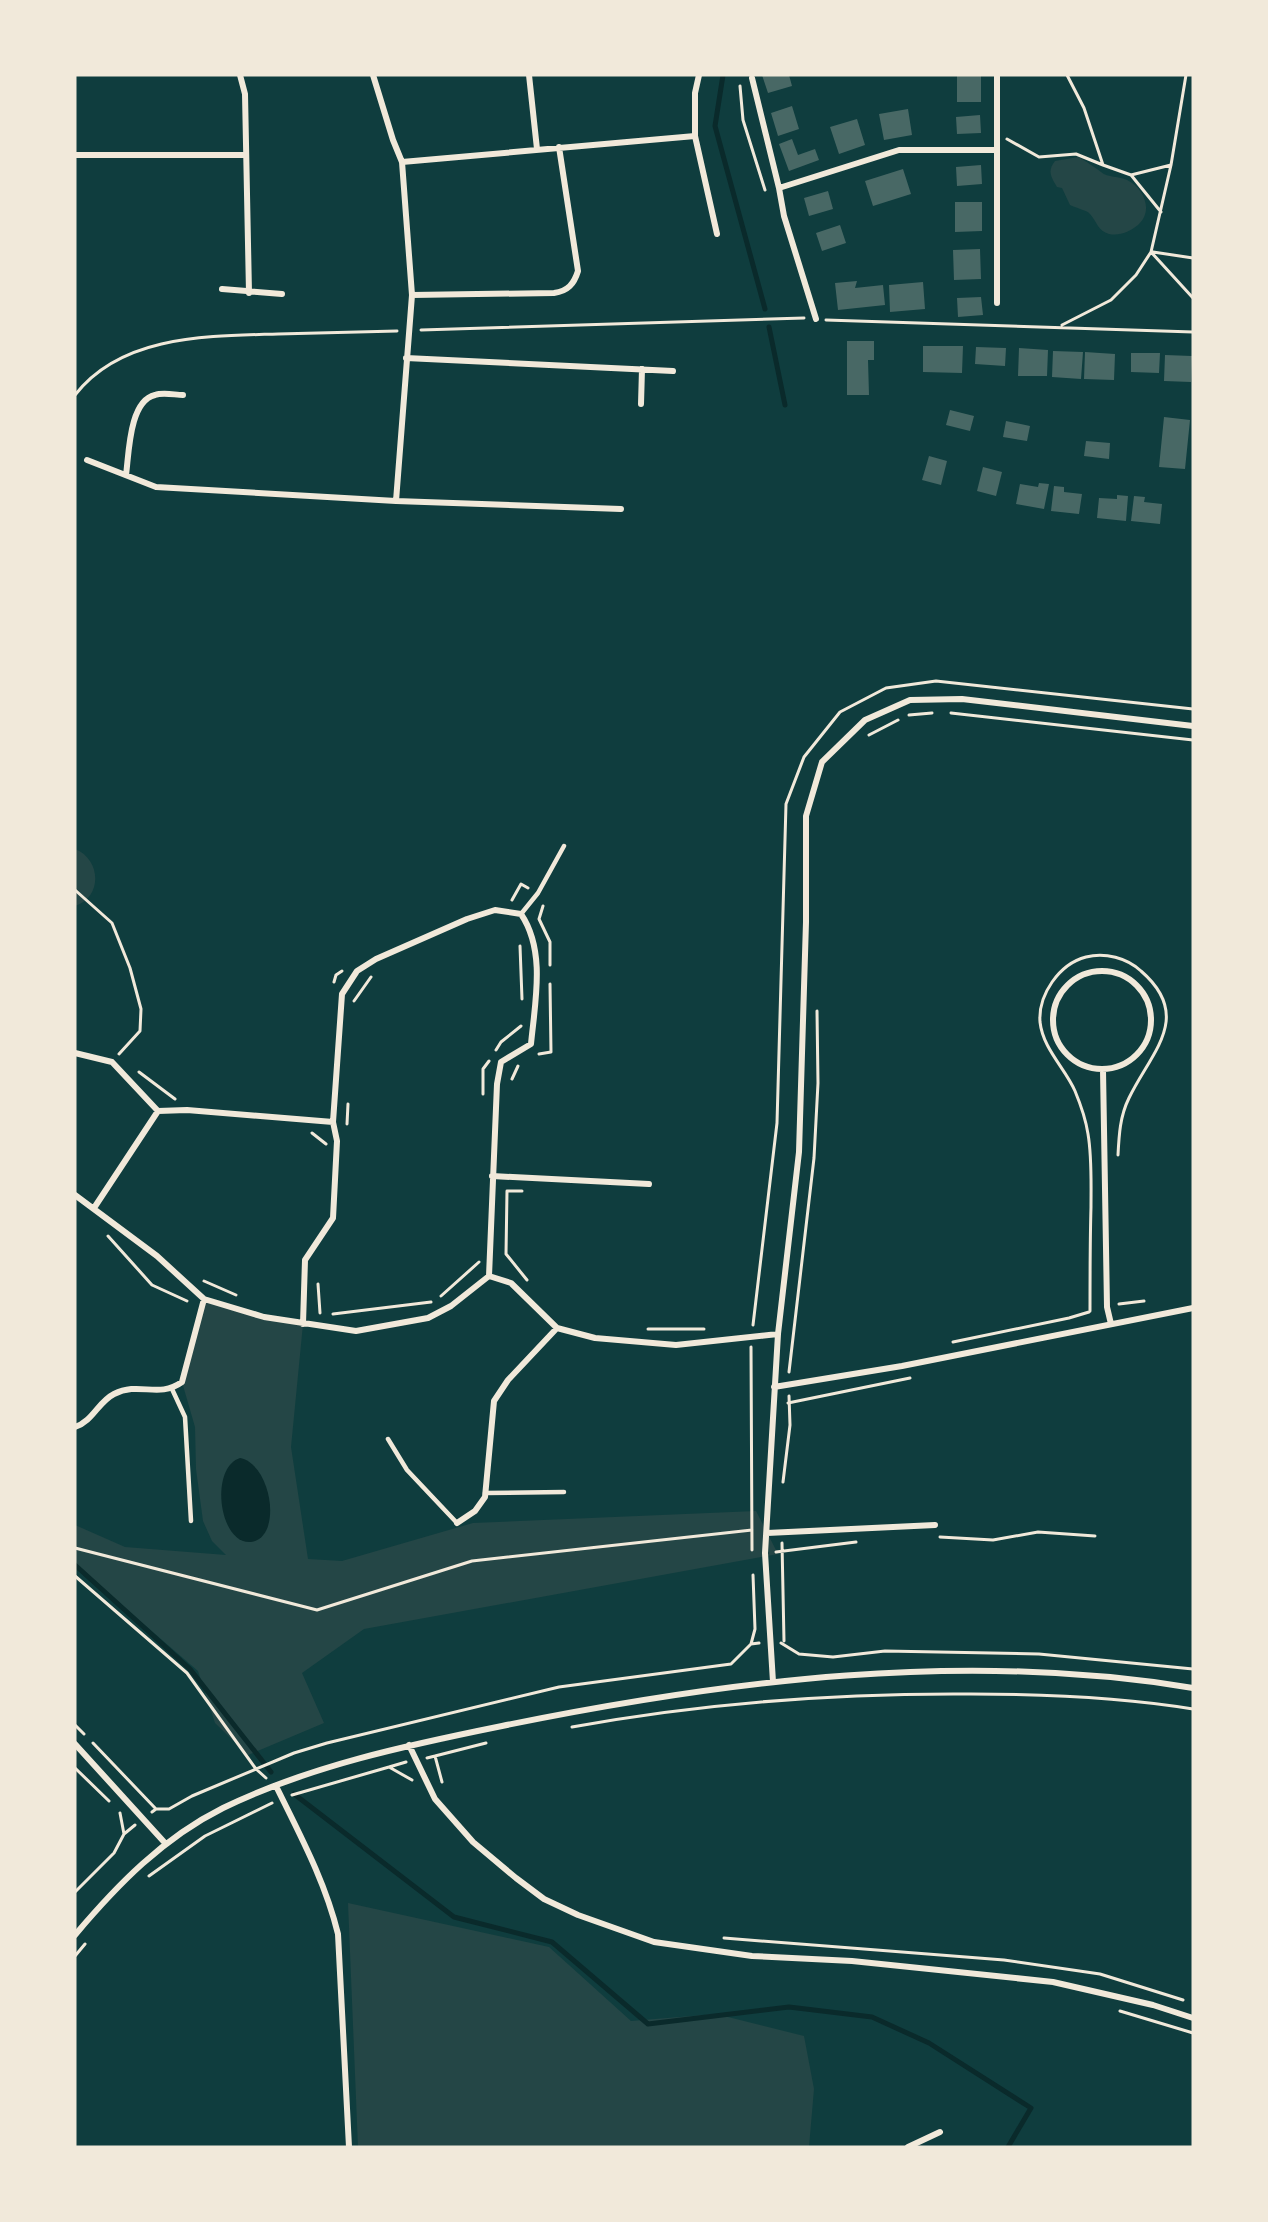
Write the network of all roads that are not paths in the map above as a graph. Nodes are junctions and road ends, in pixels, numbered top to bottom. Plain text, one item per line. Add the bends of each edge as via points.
1 (240, 75) edge
2 (373, 75) edge
3 (529, 75) edge
4 (699, 75) edge
5 (998, 75) edge
6 (752, 78) dead end
7 (695, 136) junction
8 (559, 147) junction
9 (537, 150) junction
10 (996, 150) junction
11 (75, 155) edge
12 (245, 155) junction
13 (402, 162) junction
14 (779, 188) junction
15 (717, 234) dead end
16 (222, 290) dead end
17 (249, 293) junction
18 (282, 294) dead end
19 (412, 295) junction
20 (997, 303) dead end
21 (816, 319) road end
22 (406, 358) junction
23 (642, 369) junction
24 (673, 371) dead end
25 (183, 395) dead end
26 (640, 404) dead end
27 (87, 460) dead end
28 (126, 475) junction
29 (396, 501) junction
30 (621, 510) dead end
31 (1193, 726) edge
32 (564, 846) dead end
33 (521, 914) junction
34 (75, 1053) edge
35 (1103, 1070) junction
36 (158, 1111) junction
37 (333, 1122) junction
38 (492, 1176) junction
39 (649, 1184) dead end
40 (75, 1195) edge
41 (94, 1208) junction
42 (489, 1276) junction
43 (204, 1299) junction
44 (1193, 1308) edge
45 (303, 1324) junction
46 (1111, 1324) junction
47 (557, 1328) junction
48 (778, 1334) junction
49 (774, 1387) junction
50 (172, 1389) junction
51 (75, 1428) edge
52 (388, 1439) dead end
53 (564, 1492) dead end
54 (485, 1493) junction
55 (191, 1521) dead end
56 (457, 1523) joint
57 (935, 1525) dead end
58 (767, 1533) junction
59 (772, 1682) junction
60 (1193, 1688) edge
61 (75, 1744) edge
62 (409, 1745) junction
63 (276, 1786) junction
64 (165, 1843) junction
65 (75, 1935) edge
66 (1193, 2018) edge
67 (940, 2132) dead end
68 (349, 2147) edge
69 (908, 2147) edge

1 - 12 street via 245,94
2 - 13 street
3 - 9 street
4 - 7 street
5 - 10 street
6 - 14 street
7 - 8 street
7 - 15 street
8 - 9 street
8 - 19 street via 578,271 575,282 563,292 554,293
9 - 13 street
10 - 14 street via 898,150
10 - 20 street
11 - 12 street
12 - 17 street
13 - 19 street
14 - 21 street
16 - 17 street
17 - 18 street
19 - 22 street
22 - 23 street
22 - 29 street
23 - 24 street
23 - 26 street
25 - 28 street via 154,394 140,405
27 - 28 street
28 - 29 street via 156,487
29 - 30 street
31 - 48 street via 962,699 910,700 865,720 822,762 806,816 799,1152
32 - 33 lane via 538,893
33 - 37 street via 495,910 466,919 357,971 342,994
33 - 38 street via 535,946 536,1000 531,1044 501,1062
34 - 36 street via 112,1062
35 - 35 street via 1071,1059 1053,1031 1052,1013 1068,984 1082,974 1099,970 1116,972 1142,990 1152,1019 1150,1034 1132,1060
35 - 46 street via 1107,1306
36 - 37 street
36 - 41 street
37 - 45 street via 337,1141 333,1218 305,1260
38 - 39 street
38 - 42 street
40 - 41 street
41 - 43 street via 158,1256
42 - 45 street via 451,1306 428,1318 356,1331
42 - 47 street via 511,1283
43 - 45 street
43 - 50 street via 182,1382
44 - 46 street
46 - 49 street
47 - 48 street via 595,1338 675,1345
47 - 54 street via 508,1380 494,1401
48 - 49 street
49 - 58 street
50 - 51 street via 162,1392 137,1388 114,1394 86,1424
50 - 55 lane via 185,1417
52 - 56 lane via 407,1470
53 - 54 lane
54 - 56 street via 475,1511
57 - 58 street
58 - 59 street
59 - 60 street via 972,1671 1064,1674
59 - 62 street via 616,1703
61 - 64 street
62 - 63 street
62 - 66 street via 435,1800 473,1842 544,1899 654,1942 752,1956 852,1961 1053,1982
63 - 64 street via 222,1809
63 - 68 street via 309,1849 339,1934
64 - 65 street via 128,1876
67 - 69 street

